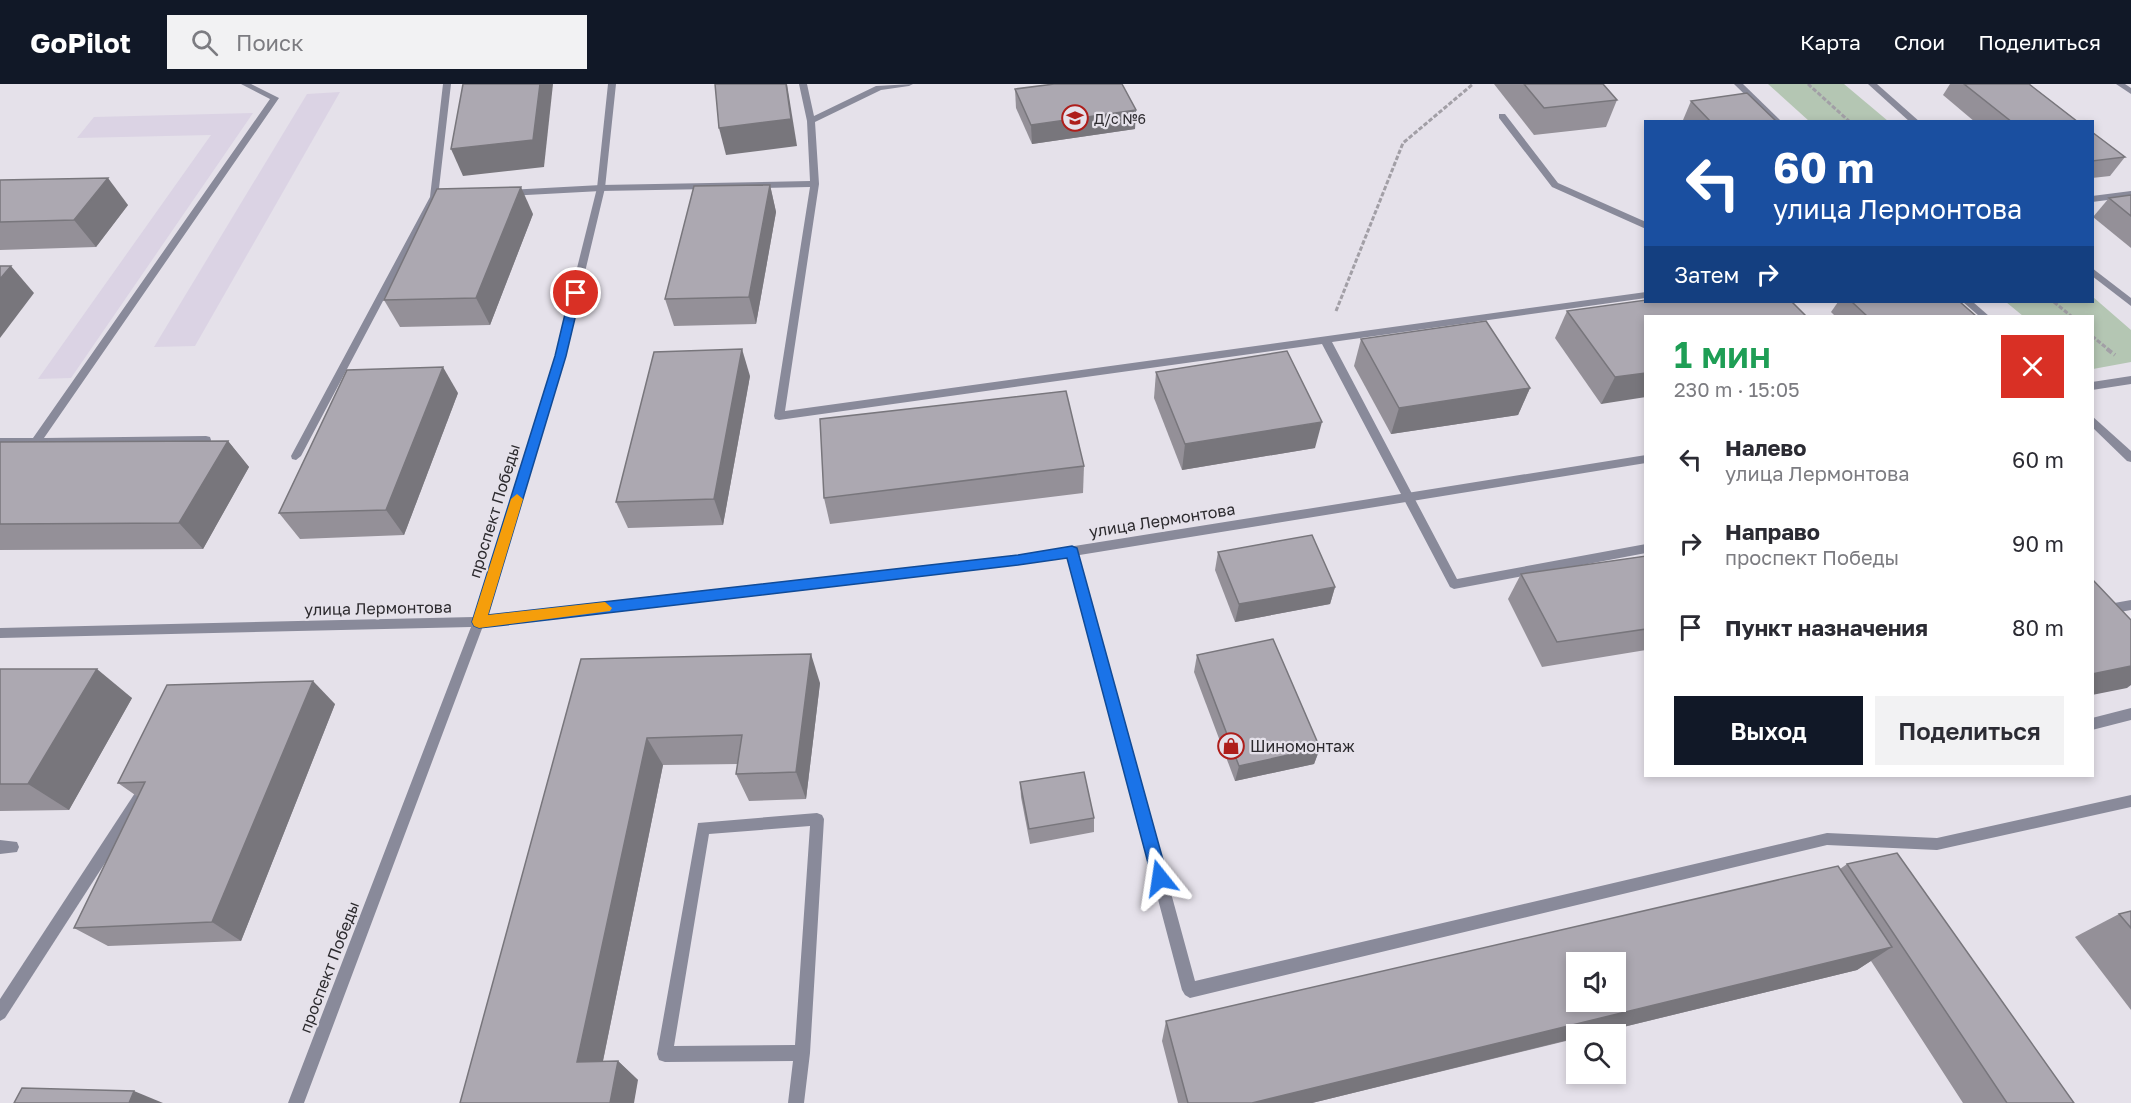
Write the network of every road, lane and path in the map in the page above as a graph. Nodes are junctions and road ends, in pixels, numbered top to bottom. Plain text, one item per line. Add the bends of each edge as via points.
1 (245, 84) edge
2 (447, 84) edge
3 (612, 84) edge
4 (803, 84) edge
5 (909, 84) edge
6 (1473, 84) edge
7 (1738, 84) edge
8 (1808, 84) edge
9 (1872, 84) edge
10 (2120, 84) edge
11 (2131, 92) edge
12 (1502, 116) dead end
13 (1776, 120) edge
14 (1848, 120) edge
15 (1914, 120) edge
16 (812, 121) junction
17 (814, 184) junction
18 (601, 188) junction
19 (492, 194) edge
20 (2131, 194) edge
21 (446, 196) edge
22 (434, 197) junction
23 (2094, 199) edge
24 (1644, 225) edge
25 (2094, 272) edge
26 (1644, 295) edge
27 (1969, 303) edge
28 (2055, 303) edge
29 (2131, 303) edge
30 (1983, 315) edge
31 (2070, 315) edge
32 (1325, 339) junction
33 (2131, 380) edge
34 (2094, 386) edge
35 (2094, 422) edge
36 (37, 440) junction
37 (206, 440) edge
38 (0, 441) edge
39 (296, 456) dead end
40 (2131, 458) edge
41 (1644, 459) edge
42 (1407, 498) junction
43 (1644, 548) edge
44 (1072, 552) junction
45 (2131, 605) edge
46 (2095, 617) edge
47 (479, 622) junction
48 (0, 633) edge
49 (2131, 714) edge
50 (2094, 723) edge
51 (146, 787) edge
52 (2131, 801) edge
53 (0, 1013) edge
54 (802, 1053) junction
55 (296, 1103) edge
56 (796, 1103) edge

1 - 36 street via 275,98
2 - 22 street
3 - 18 street, проспект Победы
4 - 16 street
5 - 16 street via 879,88
6 - 32 path via 1402,143
7 - 13 street
8 - 14 path
9 - 15 street
10 - 11 street
12 - 24 street via 1555,185
16 - 17 street
17 - 18 street
17 - 32 street via 779,416
18 - 19 street
18 - 47 street, проспект Победы via 560,356
20 - 23 street
21 - 22 street
22 - 39 street
25 - 29 street
26 - 32 street
27 - 30 street
28 - 31 path
32 - 42 street
33 - 34 street
35 - 40 street
36 - 37 street
36 - 38 street
41 - 42 street, улица Лермонтова
42 - 43 street via 1454,584
42 - 44 street, улица Лермонтова
44 - 47 street, улица Лермонтова
44 - 52 street via 1190,990 1827,839 1937,844
45 - 46 street
47 - 48 street, улица Лермонтова
47 - 55 street, проспект Победы
49 - 50 street
51 - 53 street
54 - 54 street via 817,819 703,828 665,1053
54 - 56 street

